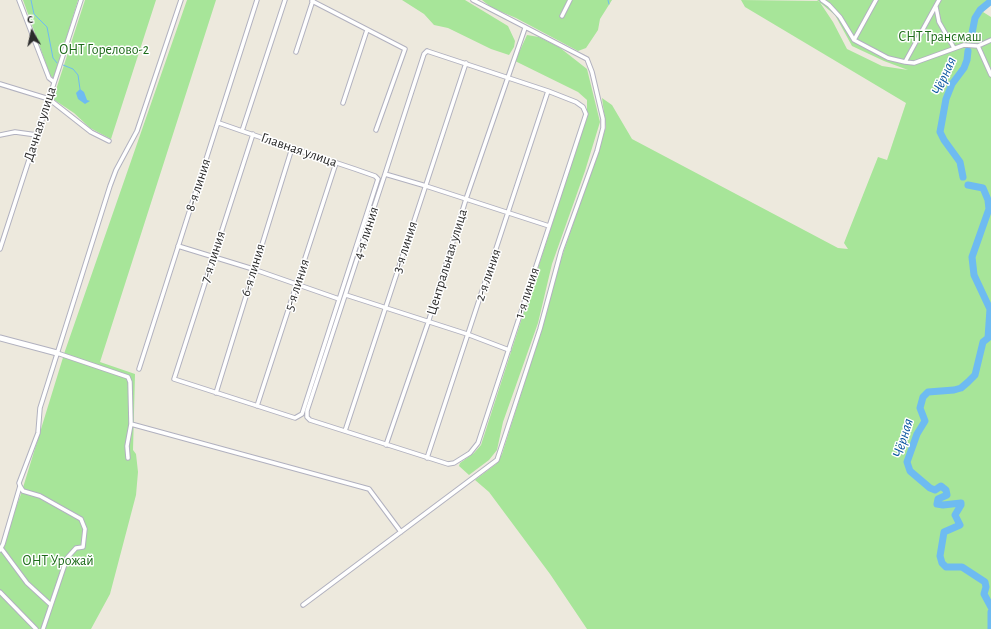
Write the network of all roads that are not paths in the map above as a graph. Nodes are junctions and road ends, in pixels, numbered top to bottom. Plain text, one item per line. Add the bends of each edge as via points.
1 (19, 0) edge
2 (81, 0) edge
3 (181, 0) edge
4 (257, 0) edge
5 (285, 0) edge
6 (313, 0) edge
7 (570, 0) edge
8 (822, 0) edge
9 (876, 0) edge
10 (939, 0) edge
11 (475, 1) edge
12 (936, 5) junction
13 (562, 16) dead end
14 (525, 28) junction
15 (367, 30) junction
16 (854, 40) junction
17 (991, 40) edge
18 (978, 46) junction
19 (954, 48) junction
20 (296, 52) dead end
21 (905, 62) junction
22 (466, 63) junction
23 (991, 75) edge
24 (507, 78) junction
25 (54, 82) junction
26 (0, 84) edge
27 (548, 91) junction
28 (49, 99) junction
29 (343, 103) dead end
30 (219, 123) junction
31 (376, 130) dead end
32 (242, 131) junction
33 (253, 134) junction
34 (0, 135) edge
35 (37, 135) junction
36 (109, 141) dead end
37 (292, 148) junction
38 (336, 163) junction
39 (385, 174) junction
40 (426, 186) junction
41 (466, 199) junction
42 (508, 214) junction
43 (549, 226) junction
44 (178, 246) junction
45 (0, 249) edge
46 (213, 256) junction
47 (254, 268) junction
48 (296, 285) junction
49 (346, 295) junction
50 (339, 299) junction
51 (385, 308) junction
52 (428, 323) junction
53 (467, 334) junction
54 (0, 338) edge
55 (509, 350) junction
56 (57, 353) junction
57 (138, 369) dead end
58 (216, 393) junction
59 (257, 406) junction
60 (131, 424) junction
61 (345, 431) junction
62 (386, 445) junction
63 (128, 458) dead end
64 (427, 458) junction
65 (20, 486) junction
66 (401, 532) junction
67 (0, 549) edge
68 (0, 592) edge
69 (51, 605) junction
70 (303, 605) dead end
71 (36, 629) edge
72 (43, 629) edge

1 - 25 street via 49,78
2 - 25 street, Дачная улица
3 - 56 street via 137,131 110,186
4 - 30 street, 8-я линия
5 - 32 street
6 - 15 street
6 - 20 street
7 - 13 street
8 - 16 street via 836,13
9 - 16 street
10 - 12 street
11 - 14 street
12 - 19 street via 939,22
12 - 21 street
14 - 24 street, Центральная улица
14 - 66 street via 587,59 601,110 603,128 561,251 540,328 497,460
15 - 29 street
15 - 31 street via 405,49
16 - 21 street via 888,58
17 - 18 street
18 - 19 street via 964,45
18 - 23 street
19 - 21 street via 914,63
22 - 24 street
22 - 39 street, 4-я линия via 427,51 424,54
22 - 40 street, 3-я линия
24 - 27 street
24 - 41 street, Центральная улица
25 - 28 street, Дачная улица
26 - 28 street
27 - 42 street, 2-я линия
27 - 43 street, 1-я линия via 583,107 586,114
28 - 35 street, Дачная улица
28 - 36 street via 91,132
30 - 32 street, Главная улица
30 - 44 street, 8-я линия
32 - 33 street, Главная улица
33 - 37 street, Главная улица
33 - 46 street, 7-я линия
34 - 35 street via 15,132
35 - 45 street, Дачная улица
37 - 38 street, Главная улица
37 - 47 street, 6-я линия
38 - 48 street, 5-я линия
38 - 50 street, Главная улица via 378,179
39 - 40 street
39 - 49 street, 4-я линия
40 - 41 street
40 - 51 street, 3-я линия
41 - 42 street
41 - 52 street, Центральная улица
42 - 43 street
42 - 53 street, 2-я линия
43 - 55 street, 1-я линия
44 - 46 street
44 - 57 street, 8-я линия
46 - 47 street
46 - 58 street, 7-я линия via 174,379
47 - 48 street
47 - 58 street, 6-я линия
48 - 50 street
48 - 59 street, 5-я линия
49 - 51 street
49 - 61 street, 4-я линия via 307,411 310,420
50 - 59 street via 302,414 295,418
51 - 52 street
51 - 61 street, 3-я линия
52 - 53 street
52 - 62 street, Центральная улица
53 - 55 street
53 - 64 street, 2-я линия
54 - 56 street
55 - 64 street, 1-я линия via 478,443 470,453 454,463 448,464
56 - 60 street via 128,377
56 - 65 street via 40,408 38,433
58 - 59 street
60 - 63 street via 127,446
60 - 66 street via 369,489
61 - 62 street
62 - 64 street
65 - 67 street
65 - 69 street via 23,490 40,496 81,519 85,530 83,547 76,548 67,558
66 - 70 street
67 - 69 street via 27,583
68 - 71 street
69 - 72 street

